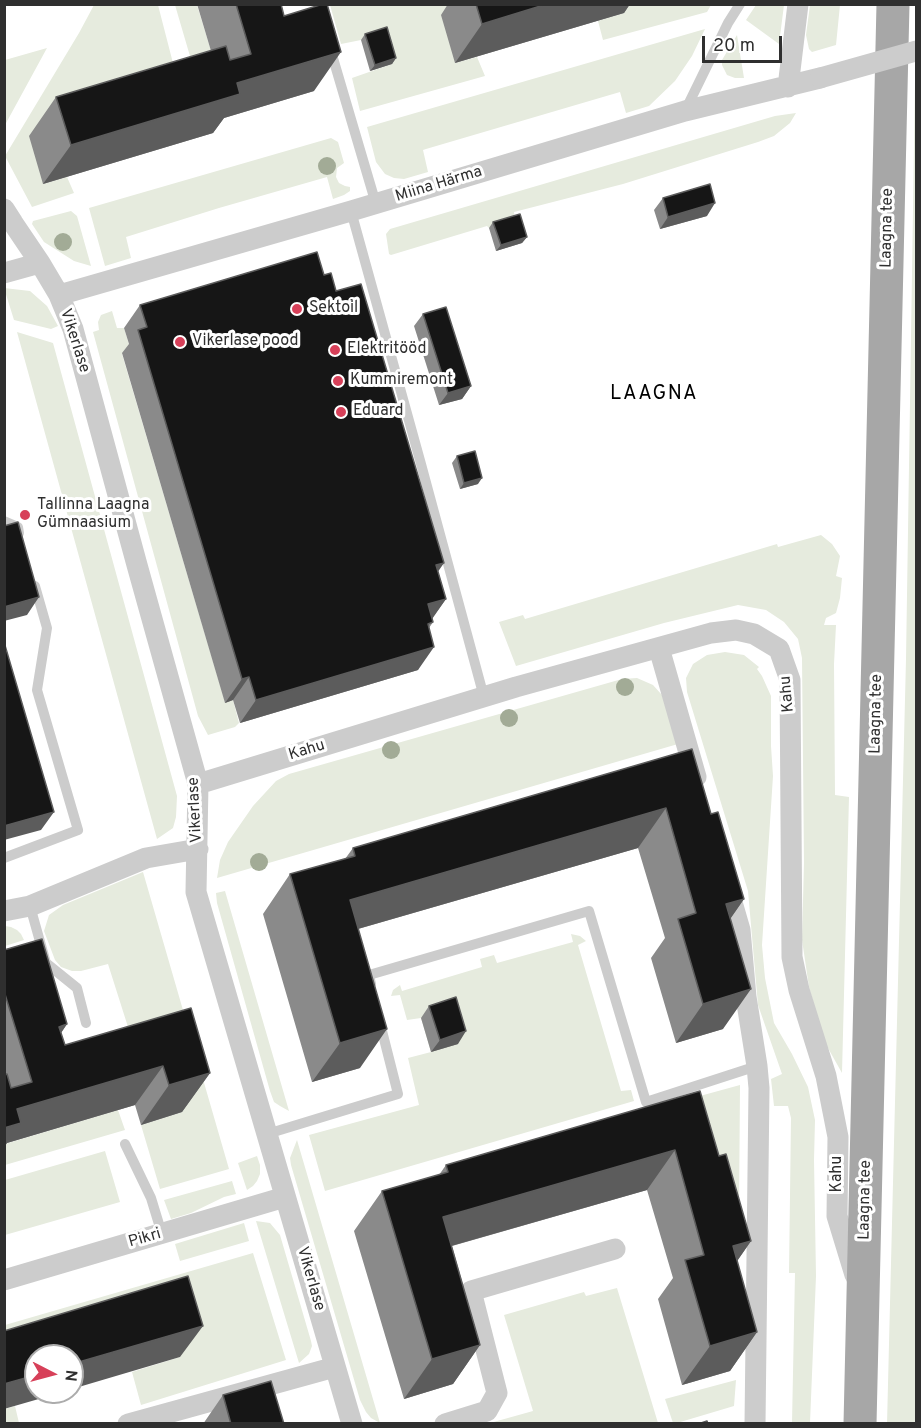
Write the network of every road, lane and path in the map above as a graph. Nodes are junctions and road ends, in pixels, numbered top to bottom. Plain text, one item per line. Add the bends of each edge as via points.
1 (740, 4) edge
2 (798, 4) edge
3 (893, 4) edge
4 (326, 35) edge
5 (916, 51) edge
6 (788, 87) junction
7 (685, 111) junction
8 (376, 204) junction
9 (4, 209) edge
10 (351, 211) junction
11 (40, 263) junction
12 (4, 273) edge
13 (59, 295) junction
14 (4, 521) edge
15 (21, 538) edge
16 (31, 572) edge
17 (659, 648) junction
18 (484, 697) junction
19 (198, 784) junction
20 (701, 794) edge
21 (198, 849) junction
22 (4, 858) edge
23 (721, 862) edge
24 (30, 906) junction
25 (4, 912) edge
26 (86, 1023) dead end
27 (757, 1066) junction
28 (267, 1134) junction
29 (125, 1144) dead end
30 (285, 1197) junction
31 (162, 1234) junction
32 (615, 1249) dead end
33 (4, 1280) edge
34 (863, 1302) junction
35 (335, 1367) junction
36 (128, 1424) edge
37 (351, 1424) edge
38 (445, 1424) edge
39 (755, 1424) edge
40 (860, 1424) edge

1 - 7 lane
2 - 6 street
3 - 34 main road, Laagna tee
4 - 8 lane
5 - 6 street, Miina Härma, bridge
6 - 7 street, Miina Härma
7 - 8 street, Miina Härma
8 - 10 street, Miina Härma
9 - 11 street, Vikerlase
10 - 13 street, Miina Härma
10 - 18 lane
11 - 12 street
11 - 13 street, Vikerlase
13 - 19 street, Vikerlase via 73,329
14 - 15 lane via 18,527
16 - 22 lane via 47,628 37,690 78,830
17 - 18 street, Kahu
17 - 20 street
17 - 34 street, Kahu via 711,633 736,630 754,634 779,649 790,680 792,957 826,1076 838,1137 837,1216
18 - 19 street, Kahu
19 - 21 street, Vikerlase
21 - 24 street via 146,858
21 - 28 street, Vikerlase via 196,891
23 - 27 street via 740,930
24 - 25 street
24 - 26 lane via 46,963 77,988
27 - 28 lane via 646,1102 589,911 369,975 398,1094
27 - 39 street
28 - 30 street, Vikerlase
29 - 31 lane via 151,1198
30 - 31 street, Pikri
30 - 35 street, Vikerlase
31 - 33 street, Pikri
32 - 38 street via 471,1291 497,1394 487,1411
34 - 40 main road, Laagna tee
35 - 36 street
35 - 37 street, Vikerlase

